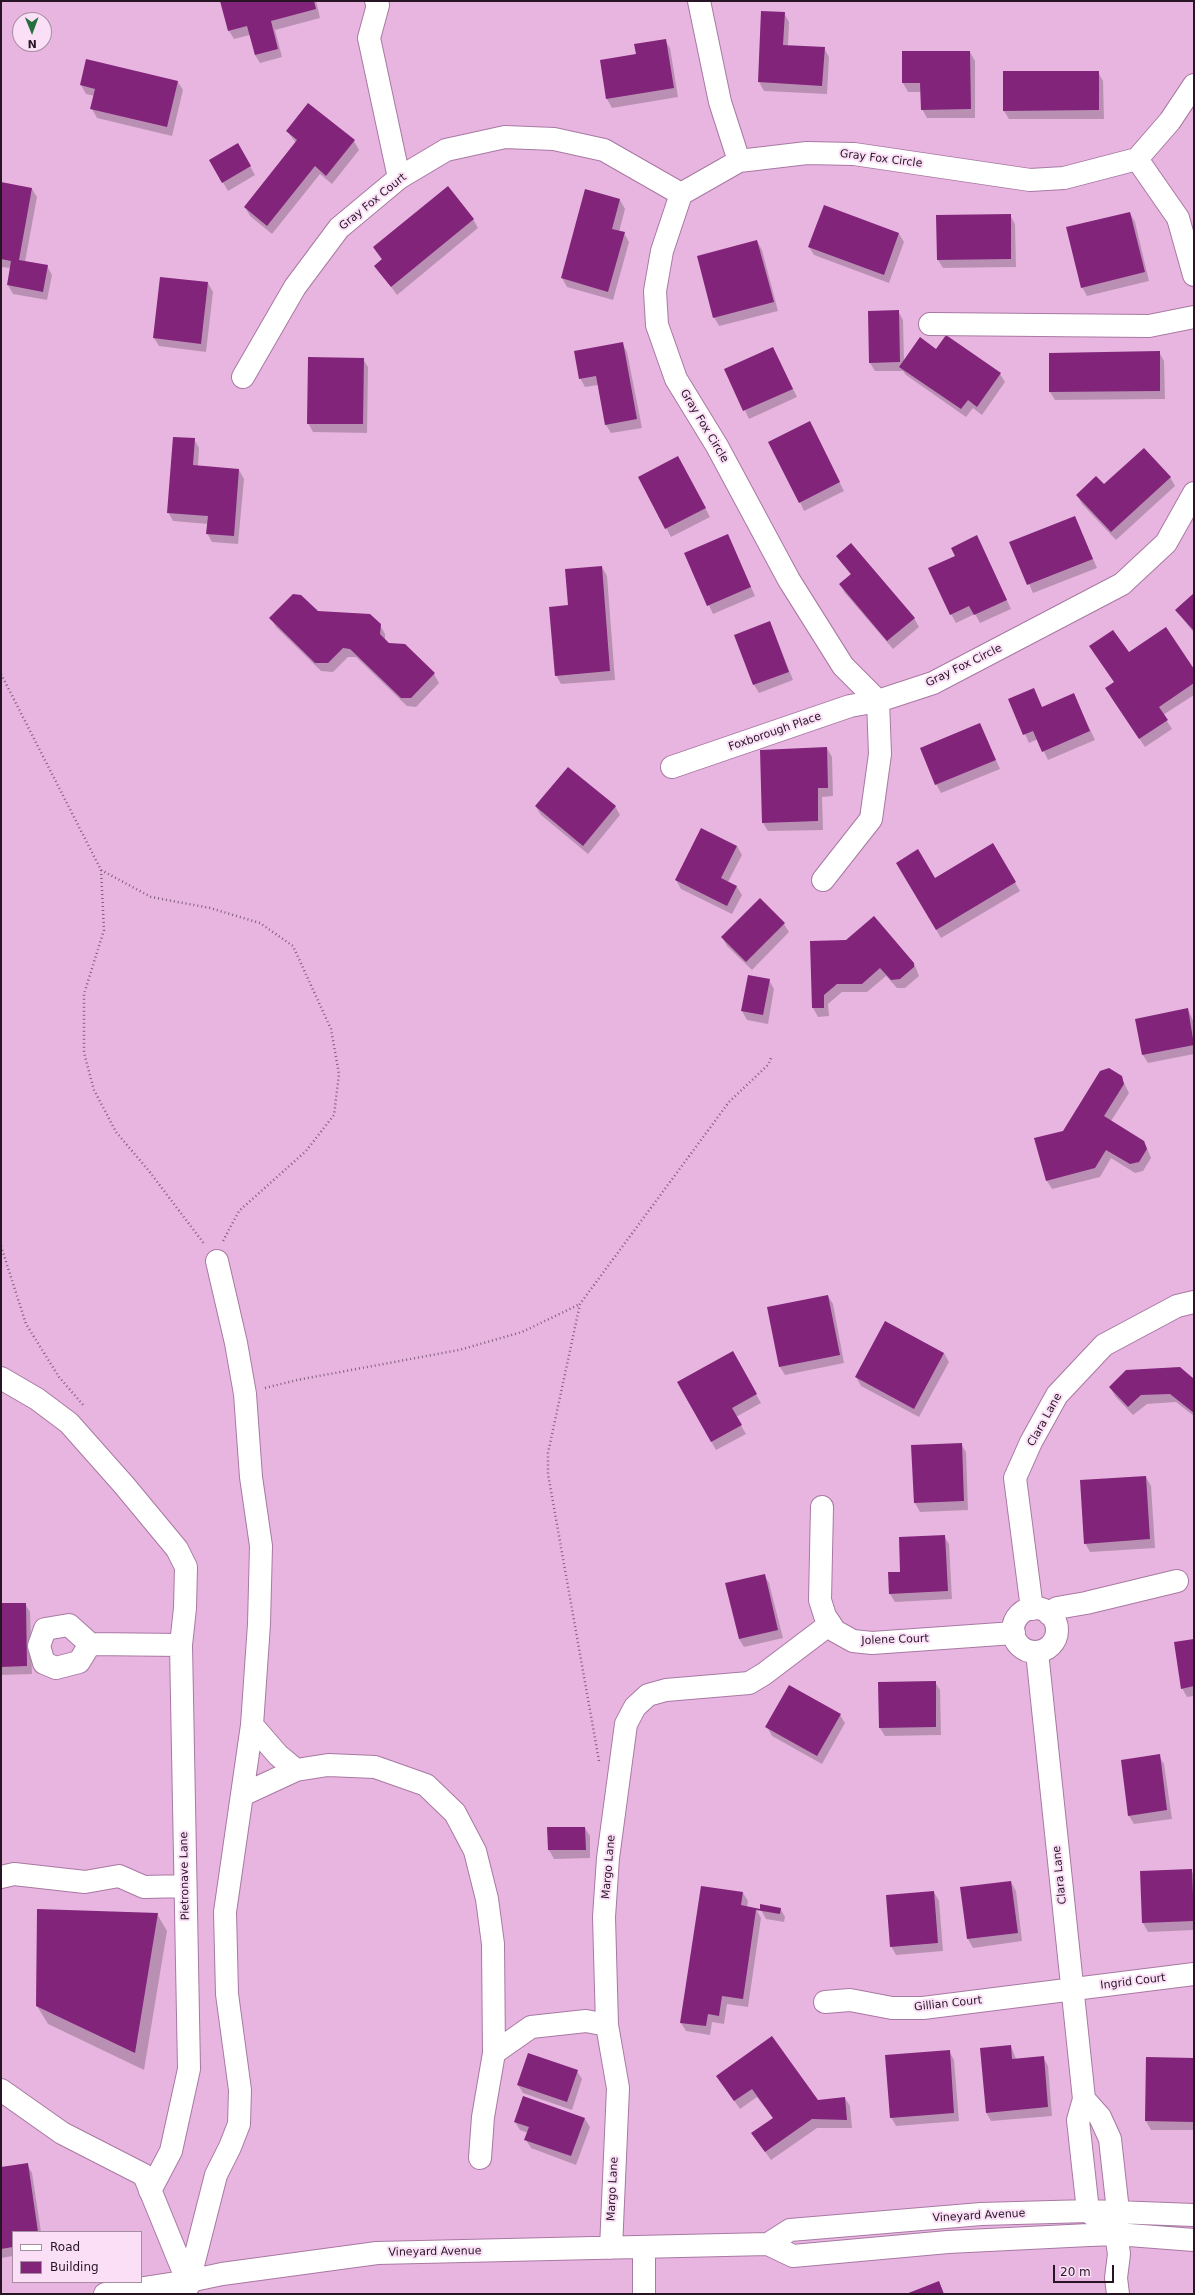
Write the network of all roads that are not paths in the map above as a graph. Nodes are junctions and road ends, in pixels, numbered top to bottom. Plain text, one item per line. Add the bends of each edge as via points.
1 (376, 1) edge
2 (699, 1) edge
3 (1194, 85) edge
4 (1137, 159) junction
5 (740, 161) junction
6 (399, 178) junction
7 (681, 194) junction
8 (1194, 274) edge
9 (1194, 317) edge
10 (930, 324) dead end
11 (243, 377) dead end
12 (1194, 493) edge
13 (878, 701) junction
14 (672, 767) dead end
15 (823, 880) dead end
16 (217, 1261) road end
17 (1194, 1302) edge
18 (1, 1378) edge
19 (822, 1507) dead end
20 (1177, 1581) dead end
21 (1041, 1611) junction
22 (830, 1624) junction
23 (1014, 1633) junction
24 (90, 1644) dead end
25 (181, 1645) junction
26 (1037, 1652) junction
27 (252, 1725) junction
28 (296, 1770) junction
29 (242, 1795) junction
30 (1, 1877) edge
31 (185, 1886) junction
32 (1194, 1974) edge
33 (1072, 1989) junction
34 (824, 2002) dead end
35 (607, 2025) junction
36 (494, 2054) junction
37 (1, 2090) edge
38 (1084, 2099) junction
39 (480, 2158) dead end
40 (150, 2191) junction
41 (1088, 2211) junction
42 (1118, 2211) junction
43 (1194, 2215) edge
44 (1116, 2234) junction
45 (1194, 2240) edge
46 (768, 2244) junction
47 (611, 2248) junction
48 (644, 2248) junction
49 (194, 2290) edge
50 (105, 2294) edge
51 (644, 2294) edge
52 (1118, 2294) edge

1 - 6 street via 378,4 369,38
2 - 5 street via 720,102
3 - 4 street via 1170,121
4 - 5 street, Gray Fox Circle via 1064,178 1030,180 854,154 807,153
4 - 8 street via 1178,218
5 - 7 street, Gray Fox Circle
6 - 7 street, Gray Fox Court via 446,150 505,137 554,139 604,150
6 - 11 street, Gray Fox Court via 339,228 295,287
7 - 13 street, Gray Fox Circle via 662,251 655,291 657,325 676,379 717,446 789,580 842,666
9 - 10 street via 1149,326
12 - 13 street, Gray Fox Circle via 1166,543 1122,584 933,683
13 - 14 street, Foxborough Place via 850,706
13 - 15 street via 880,754 871,819
16 - 27 street via 245,1394 251,1476 260,1546 259,1624
17 - 21 street, Clara Lane via 1177,1306 1104,1346 1057,1395 1031,1442 1015,1478
18 - 25 street, Pietronave Lane via 37,1399 69,1423 177,1549 186,1567
19 - 22 street, Jolene Court via 820,1600
20 - 21 street
21 - 23 street via 1022,1613 1017,1619
21 - 26 street via 1057,1626 1057,1636 1048,1648
22 - 23 street, Jolene Court via 834,1631 852,1641 872,1643
22 - 35 street, Margo Lane via 749,1683 666,1690 648,1695 635,1707 626,1724 622,1745 608,1858 604,1917
23 - 26 street via 1016,1642 1021,1647
24 - 25 street
25 - 31 street, Pietronave Lane
26 - 33 street, Clara Lane
27 - 28 street via 278,1755
27 - 29 street
28 - 29 street
28 - 36 street via 328,1765 375,1766 426,1785 455,1813 475,1851 487,1899 493,1944
29 - 49 street via 225,1912 227,1994 240,2090 238,2124 216,2175
30 - 31 street via 14,1874 85,1882 119,1876 144,1887
31 - 40 street, Pietronave Lane via 190,2069 171,2151
32 - 33 street, Ingrid Court
33 - 34 street, Gillian Court via 923,2008 892,2008 850,2000
33 - 38 street, Clara Lane
35 - 36 street via 586,2021 531,2027
35 - 47 street, Margo Lane via 618,2088
36 - 39 street via 483,2117
37 - 40 street via 62,2133 144,2175
38 - 41 street, Clara Lane via 1078,2120
38 - 42 street via 1100,2117 1110,2139
40 - 49 street
41 - 42 street, Vineyard Avenue
41 - 44 street
41 - 46 street, Vineyard Avenue via 981,2214 790,2230
42 - 43 street, Vineyard Avenue
42 - 44 street
44 - 45 street, Vineyard Avenue
44 - 46 street, Vineyard Avenue via 948,2242 793,2256
44 - 52 street via 1119,2254 1116,2278
46 - 48 street, Vineyard Avenue
47 - 48 street, Vineyard Avenue
47 - 49 street, Vineyard Avenue via 377,2252 222,2274
48 - 51 street
49 - 50 street, Vineyard Avenue

